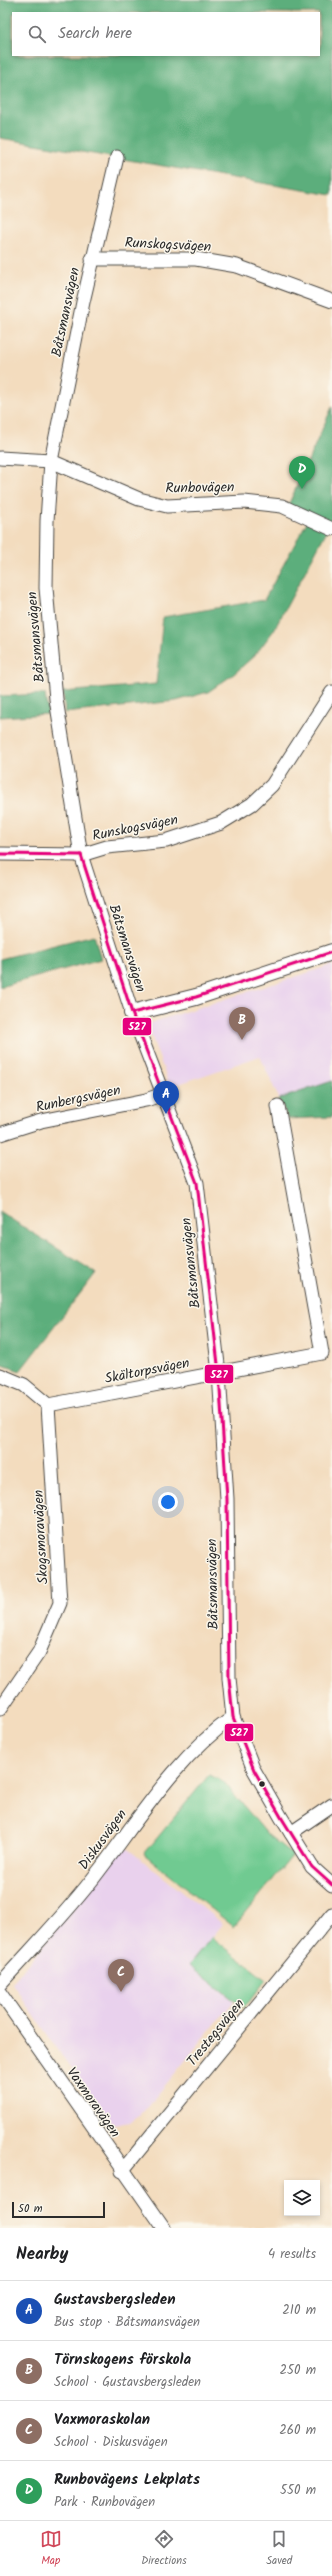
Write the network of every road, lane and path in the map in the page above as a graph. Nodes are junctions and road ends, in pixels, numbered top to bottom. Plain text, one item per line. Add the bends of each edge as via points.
1 (117, 157) dead end
2 (92, 259) junction
3 (332, 301) edge
4 (0, 458) edge
5 (51, 461) junction
6 (332, 529) edge
7 (332, 692) edge
8 (0, 854) edge
9 (81, 855) junction
10 (332, 952) edge
11 (132, 1013) junction
12 (163, 1094) junction
13 (278, 1106) dead end
14 (0, 1134) edge
15 (327, 1352) edge
16 (219, 1373) junction
17 (0, 1375) edge
18 (48, 1405) junction
19 (0, 1709) edge
20 (233, 1717) junction
21 (332, 1805) edge
22 (291, 1833) junction
23 (332, 1885) edge
24 (332, 1914) edge
25 (0, 1984) edge
26 (0, 1993) edge
27 (122, 2171) junction
28 (164, 2228) edge

1 - 2 street, Båtsmansvägen
2 - 3 street, Runskogsvägen via 196,259 230,264
2 - 5 street, Båtsmansvägen
4 - 5 street, Runbovägen
5 - 6 street, Runbovägen via 139,499 168,506 244,502 282,506
5 - 9 street, Båtsmansvägen via 46,588 56,699
7 - 9 street, Runskogsvägen via 272,785 252,804 220,823 166,841 107,847
8 - 9 street, Runskogsvägen
9 - 11 street, Båtsmansvägen
10 - 11 street via 196,997
11 - 12 street, Båtsmansvägen
12 - 14 street, Runbergsvägen via 146,1100 41,1121
12 - 16 street, Båtsmansvägen via 197,1183
13 - 15 street, Skältorpsvägen
15 - 16 street, Skältorpsvägen
16 - 18 street, Skältorpsvägen
16 - 20 street, Båtsmansvägen via 227,1499 229,1678
17 - 18 street via 24,1385
18 - 19 street, Skogsmoravägen via 60,1603 39,1652
20 - 22 street, Båtsmansvägen via 254,1770
20 - 25 street, Diskusvägen via 209,1734 146,1804 98,1873
21 - 22 street
22 - 23 street, Båtsmansvägen via 312,1867
24 - 27 street, Trestegsvägen
26 - 27 street, Vaxmoravägen
27 - 28 street, Vaxmoravägen

